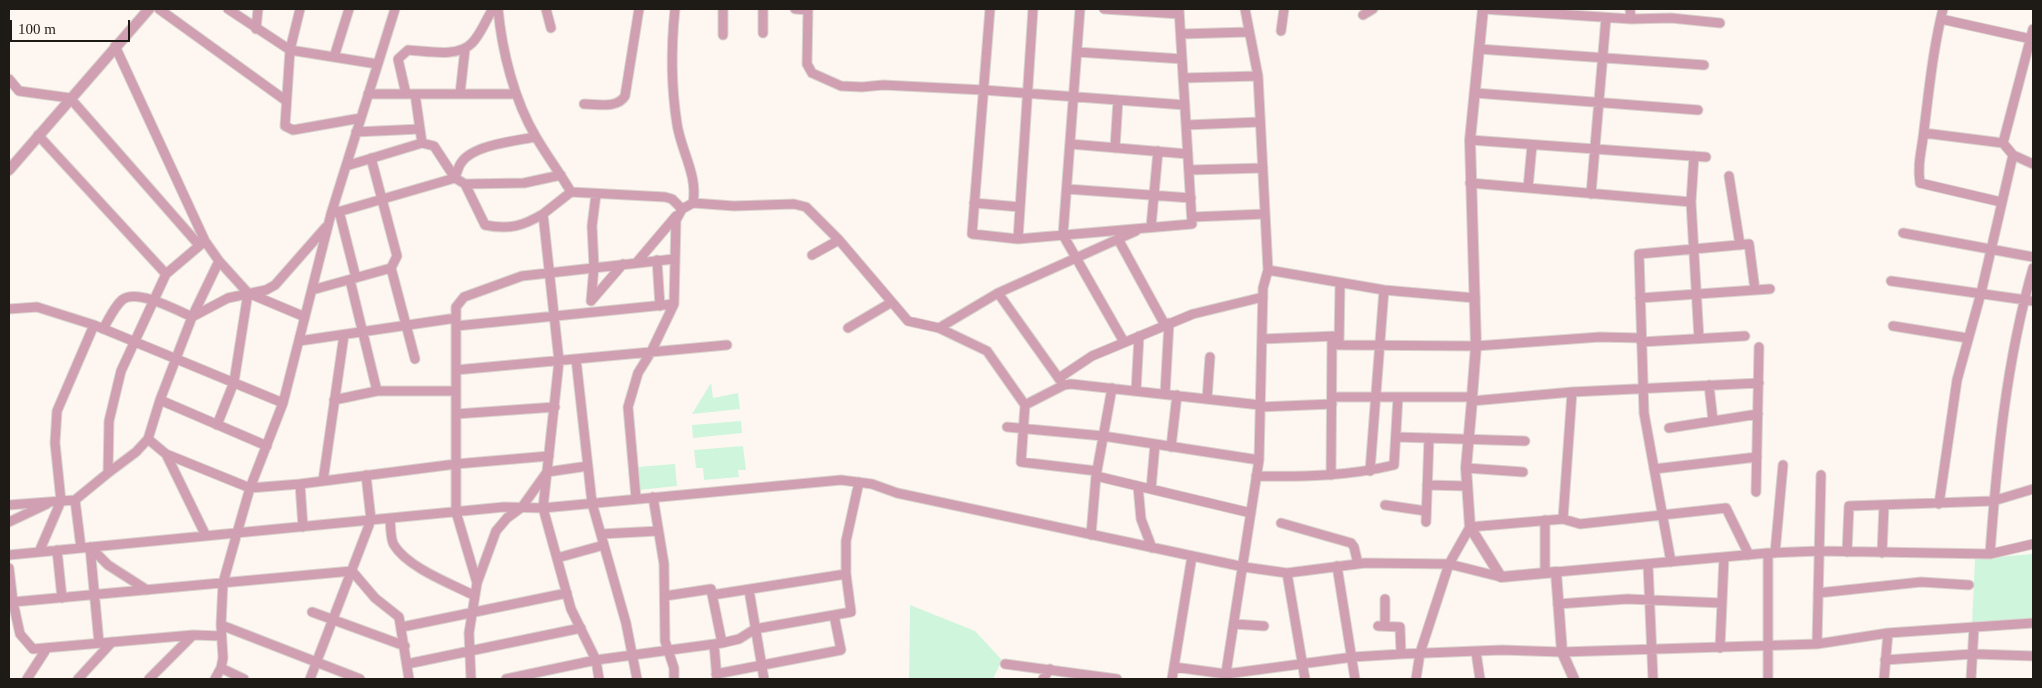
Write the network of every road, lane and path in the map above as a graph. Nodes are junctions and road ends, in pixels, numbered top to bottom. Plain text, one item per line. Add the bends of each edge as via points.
1 (149, 9) edge
2 (159, 9) edge
3 (228, 9) edge
4 (258, 9) edge
5 (300, 9) edge
6 (350, 9) edge
7 (394, 9) edge
8 (492, 9) edge
9 (498, 9) edge
10 (546, 9) edge
11 (639, 9) edge
12 (677, 9) edge
13 (723, 9) edge
14 (763, 9) edge
15 (795, 9) edge
16 (990, 9) edge
17 (1033, 9) edge
18 (1080, 9) edge
19 (1104, 9) edge
20 (1245, 9) edge
21 (1284, 9) edge
22 (1373, 9) edge
23 (1483, 9) edge
24 (1630, 9) edge
25 (1670, 9) edge
26 (1943, 9) edge
27 (808, 10) edge
28 (1179, 12) edge
29 (1363, 15) dead end
30 (1606, 18) junction
31 (1671, 18) junction
32 (1941, 18) junction
33 (1631, 20) junction
34 (1720, 23) dead end
35 (551, 28) dead end
36 (256, 29) junction
37 (2033, 29) edge
38 (1249, 32) junction
39 (1281, 32) dead end
40 (763, 33) dead end
41 (1181, 34) junction
42 (722, 35) dead end
43 (2031, 42) edge
44 (115, 46) junction
45 (465, 48) junction
46 (1479, 49) junction
47 (290, 50) junction
48 (1077, 52) junction
49 (334, 57) junction
50 (1602, 57) junction
51 (1182, 59) junction
52 (377, 64) junction
53 (1704, 64) dead end
54 (1258, 76) junction
55 (1183, 78) junction
56 (9, 79) edge
57 (983, 90) junction
58 (1475, 93) junction
59 (368, 94) junction
60 (411, 94) junction
61 (460, 94) junction
62 (516, 94) junction
63 (1027, 94) junction
64 (1074, 97) junction
65 (70, 98) junction
66 (285, 100) junction
67 (1118, 100) junction
68 (1598, 103) junction
69 (584, 104) dead end
70 (1185, 105) junction
71 (1698, 110) dead end
72 (361, 118) junction
73 (1260, 122) junction
74 (1186, 125) junction
75 (420, 129) junction
76 (356, 132) junction
77 (1924, 133) junction
78 (38, 135) junction
79 (535, 136) junction
80 (1470, 140) junction
81 (422, 143) junction
82 (2003, 143) junction
83 (1070, 144) junction
84 (1532, 145) junction
85 (1115, 148) junction
86 (1594, 149) junction
87 (1158, 151) junction
88 (1188, 154) junction
89 (2012, 155) junction
90 (1694, 156) junction
91 (1706, 157) dead end
92 (371, 158) junction
93 (2033, 164) edge
94 (346, 166) junction
95 (1263, 168) junction
96 (9, 170) edge
97 (1189, 170) junction
98 (561, 175) junction
99 (1729, 176) dead end
100 (455, 178) junction
101 (1470, 183) junction
102 (465, 184) junction
103 (1528, 188) junction
104 (1067, 189) junction
105 (571, 192) junction
106 (596, 194) junction
107 (1591, 194) junction
108 (1154, 195) junction
109 (1191, 198) junction
110 (382, 199) junction
111 (693, 202) junction
112 (1691, 202) junction
113 (2001, 202) junction
114 (974, 203) junction
115 (1020, 207) junction
116 (679, 212) junction
117 (335, 213) junction
118 (544, 214) junction
119 (1265, 214) junction
120 (1192, 216) junction
121 (328, 226) junction
122 (1147, 228) junction
123 (1903, 233) dead end
124 (1064, 235) junction
125 (1018, 239) junction
126 (1118, 239) junction
127 (839, 240) junction
128 (202, 243) junction
129 (1740, 245) junction
130 (1992, 248) junction
131 (1694, 250) junction
132 (812, 255) dead end
133 (2033, 257) edge
134 (674, 258) junction
135 (1076, 258) junction
136 (657, 260) junction
137 (219, 261) junction
138 (638, 262) junction
139 (623, 264) junction
140 (594, 267) junction
141 (391, 268) junction
142 (1268, 270) junction
143 (550, 272) junction
144 (2033, 272) edge
145 (166, 274) junction
146 (353, 279) junction
147 (1891, 281) dead end
148 (1340, 283) junction
149 (1770, 289) dead end
150 (312, 290) junction
151 (1384, 290) junction
152 (1755, 290) junction
153 (248, 293) junction
154 (998, 293) junction
155 (1981, 293) junction
156 (1696, 294) junction
157 (1263, 297) junction
158 (1475, 298) junction
159 (1640, 298) junction
160 (2028, 300) edge
161 (154, 301) junction
162 (591, 301) junction
163 (892, 302) junction
164 (674, 304) junction
165 (660, 306) junction
166 (9, 309) edge
167 (582, 314) junction
168 (555, 316) junction
169 (192, 317) junction
170 (305, 317) junction
171 (456, 322) junction
172 (1167, 324) junction
173 (406, 326) junction
174 (1893, 326) dead end
175 (98, 327) junction
176 (848, 328) dead end
177 (939, 328) junction
178 (363, 332) junction
179 (344, 335) junction
180 (1139, 336) junction
181 (1336, 336) junction
182 (1745, 336) dead end
183 (1967, 338) junction
184 (1262, 339) junction
185 (1699, 339) junction
186 (1641, 340) junction
187 (299, 341) junction
188 (135, 342) junction
189 (1124, 342) junction
190 (727, 345) dead end
191 (1380, 346) junction
192 (1476, 346) junction
193 (1759, 347) dead end
194 (651, 352) junction
195 (1210, 357) dead end
196 (176, 358) junction
197 (415, 359) dead end
198 (576, 359) junction
199 (559, 361) junction
200 (456, 370) junction
201 (234, 382) junction
202 (1061, 382) junction
203 (1759, 383) junction
204 (1709, 385) junction
205 (1112, 388) junction
206 (1642, 388) junction
207 (378, 391) junction
208 (456, 391) junction
209 (1136, 391) junction
210 (1572, 392) junction
211 (1165, 394) junction
212 (1177, 395) junction
213 (1376, 397) junction
214 (1398, 397) junction
215 (1207, 399) junction
216 (1472, 399) junction
217 (160, 400) junction
218 (334, 400) junction
219 (1332, 401) junction
220 (283, 402) junction
221 (1025, 405) junction
222 (1260, 406) junction
223 (554, 407) junction
224 (456, 414) junction
225 (1758, 414) junction
226 (1713, 421) junction
227 (217, 424) junction
228 (1007, 427) dead end
229 (1023, 428) junction
230 (1669, 428) dead end
231 (1103, 436) junction
232 (1396, 438) junction
233 (1429, 438) junction
234 (148, 439) junction
235 (1469, 439) junction
236 (1525, 441) dead end
237 (1155, 444) junction
238 (267, 446) junction
239 (1171, 446) junction
240 (166, 454) junction
241 (549, 456) junction
242 (1757, 457) junction
243 (1259, 460) junction
244 (456, 464) junction
245 (1783, 465) dead end
246 (588, 466) junction
247 (1466, 468) junction
248 (1654, 469) junction
249 (1370, 470) junction
250 (548, 472) junction
251 (1523, 472) dead end
252 (108, 473) junction
253 (1097, 474) junction
254 (366, 475) junction
255 (1331, 475) junction
256 (1821, 475) dead end
257 (1256, 476) junction
258 (323, 481) junction
259 (859, 482) junction
260 (300, 484) junction
261 (1427, 485) junction
262 (1138, 486) junction
263 (1466, 486) junction
264 (250, 488) junction
265 (1151, 489) junction
266 (2033, 489) edge
267 (1756, 492) dead end
268 (653, 497) junction
269 (636, 498) junction
270 (75, 500) junction
271 (58, 501) junction
272 (1994, 501) junction
273 (592, 503) junction
274 (1939, 504) junction
275 (9, 505) edge
276 (1884, 505) junction
277 (522, 506) junction
278 (1385, 506) dead end
279 (544, 508) junction
280 (1426, 511) junction
281 (456, 512) junction
282 (1251, 513) junction
283 (1662, 514) junction
284 (390, 518) junction
285 (1563, 519) junction
286 (371, 520) junction
287 (1545, 520) junction
288 (9, 522) edge
289 (1426, 522) dead end
290 (1281, 523) dead end
291 (303, 527) junction
292 (1470, 527) junction
293 (658, 532) junction
294 (237, 533) junction
295 (601, 534) junction
296 (1091, 535) junction
297 (206, 536) junction
298 (2033, 544) edge
299 (604, 545) junction
300 (86, 547) junction
301 (1152, 548) junction
302 (57, 550) junction
303 (1819, 551) junction
304 (39, 552) junction
305 (1847, 552) junction
306 (1882, 552) junction
307 (1772, 553) junction
308 (1990, 554) junction
309 (9, 555) edge
310 (1750, 555) junction
311 (1192, 556) junction
312 (1724, 557) junction
313 (557, 558) junction
314 (1671, 562) junction
315 (1358, 564) junction
316 (1449, 564) junction
317 (1648, 564) junction
318 (1337, 566) junction
319 (9, 568) edge
320 (1244, 568) junction
321 (352, 571) junction
322 (1551, 572) junction
323 (1287, 573) junction
324 (846, 574) junction
325 (1501, 577) junction
326 (224, 583) junction
327 (477, 583) junction
328 (1969, 585) dead end
329 (147, 590) junction
330 (749, 590) junction
331 (567, 593) junction
332 (1818, 593) junction
333 (94, 595) junction
334 (712, 595) junction
335 (476, 596) junction
336 (665, 596) junction
337 (62, 598) junction
338 (1385, 599) dead end
339 (1651, 599) junction
340 (13, 602) junction
341 (1722, 603) junction
342 (1558, 604) junction
343 (312, 612) dead end
344 (472, 612) junction
345 (834, 615) junction
346 (333, 620) junction
347 (2033, 623) edge
348 (1234, 624) junction
349 (221, 625) junction
350 (1264, 626) dead end
351 (402, 627) junction
352 (1974, 627) junction
353 (581, 628) junction
354 (755, 629) junction
355 (1888, 633) junction
356 (193, 635) junction
357 (221, 636) junction
358 (112, 642) junction
359 (99, 643) junction
360 (718, 643) junction
361 (1816, 644) junction
362 (405, 646) junction
363 (1768, 646) junction
364 (47, 648) junction
365 (669, 648) junction
366 (1720, 648) junction
367 (1653, 650) junction
368 (470, 651) junction
369 (1476, 652) junction
370 (1562, 652) junction
371 (1420, 653) junction
372 (632, 654) junction
373 (1401, 654) junction
374 (1973, 654) junction
375 (2033, 656) edge
376 (1353, 657) junction
377 (596, 660) junction
378 (1886, 660) junction
379 (316, 662) junction
380 (407, 664) junction
381 (761, 664) junction
382 (1005, 664) dead end
383 (1303, 664) junction
384 (1174, 667) junction
385 (221, 668) junction
386 (1050, 669) junction
387 (716, 676) edge
388 (1071, 676) edge
389 (1225, 677) edge
390 (26, 679) edge
391 (78, 679) edge
392 (149, 679) edge
393 (215, 679) edge
394 (244, 679) edge
395 (310, 679) edge
396 (359, 679) edge
397 (409, 679) edge
398 (471, 679) edge
399 (506, 679) edge
400 (599, 679) edge
401 (637, 679) edge
402 (674, 679) edge
403 (764, 679) edge
404 (1043, 679) edge
405 (1114, 679) edge
406 (1172, 679) edge
407 (1305, 679) edge
408 (1356, 679) edge
409 (1416, 679) edge
410 (1480, 679) edge
411 (1574, 679) edge
412 (1653, 679) edge
413 (1768, 679) edge
414 (1884, 679) edge
415 (1971, 679) edge

1 - 44 street
2 - 66 street
3 - 36 street
4 - 36 street
5 - 47 street
6 - 49 street
7 - 52 street
8 - 45 street via 473,42
9 - 62 street
10 - 35 street
11 - 69 street via 622,102
12 - 111 street via 672,62 677,126 695,186
13 - 42 street
14 - 40 street
15 - 27 street
16 - 57 street
17 - 63 street
18 - 48 street
19 - 28 street
20 - 38 street
21 - 39 street
22 - 29 street
23 - 30 street
23 - 46 street
24 - 33 street
25 - 31 street
26 - 32 street
27 - 57 street via 807,64 812,73 823,79 841,86
28 - 41 street
30 - 33 street
30 - 50 street
31 - 33 street
31 - 34 street
32 - 43 street
32 - 77 street
36 - 47 street
37 - 43 street
38 - 41 street
38 - 54 street
41 - 51 street
43 - 82 street
44 - 65 street
44 - 128 street
45 - 60 street via 456,52 408,50 402,54 398,59
45 - 61 street
46 - 50 street
46 - 58 street
47 - 49 street
47 - 66 street
48 - 51 street
48 - 64 street
49 - 52 street
50 - 53 street
50 - 68 street
51 - 55 street
52 - 59 street
54 - 55 street
54 - 73 street
55 - 70 street
56 - 65 street via 19,91
57 - 63 street
57 - 114 street
58 - 68 street
58 - 80 street
59 - 60 street
59 - 72 street
60 - 61 street
60 - 75 street
61 - 62 street
62 - 79 street
63 - 64 street
63 - 115 street
64 - 67 street
64 - 83 street
65 - 78 street
65 - 128 street
66 - 72 street via 285,126 293,130
67 - 70 street
67 - 85 street
68 - 71 street
68 - 86 street
70 - 74 street
72 - 76 street
73 - 74 street
73 - 95 street
74 - 88 street
75 - 76 street
75 - 81 street
76 - 94 street
77 - 82 street
77 - 113 street via 1918,158 1920,183
78 - 96 street
78 - 145 street
79 - 98 street
79 - 100 street via 470,154 461,162
80 - 84 street
80 - 101 street
81 - 92 street
81 - 100 street via 434,146
82 - 89 street
83 - 85 street
83 - 104 street
84 - 86 street
84 - 103 street
85 - 87 street
86 - 90 street
86 - 107 street
87 - 88 street
87 - 108 street
88 - 97 street
89 - 93 street
89 - 113 street
90 - 91 street
90 - 112 street
92 - 94 street
92 - 110 street
94 - 117 street
95 - 97 street
95 - 119 street
97 - 109 street
98 - 102 street via 524,183
98 - 105 street
99 - 129 street
100 - 102 street
100 - 110 street
101 - 103 street
101 - 158 street
102 - 118 street via 485,225 523,226
103 - 107 street
104 - 108 street
104 - 124 street
105 - 106 street
105 - 118 street
106 - 116 street via 665,197 672,199
106 - 140 street via 592,226
107 - 112 street
108 - 109 street
108 - 122 street
109 - 120 street
110 - 117 street
110 - 141 street via 397,256
111 - 116 street
111 - 127 street via 734,206 794,204 810,211
112 - 131 street
113 - 130 street
114 - 115 street
114 - 125 street via 972,234
115 - 125 street
116 - 134 street
116 - 138 street
117 - 121 street
117 - 146 street
118 - 143 street
119 - 120 street
119 - 142 street
120 - 122 street via 1192,224
121 - 150 street
121 - 153 street via 275,285
122 - 124 street
122 - 126 street
123 - 130 street
124 - 125 street
124 - 135 street
126 - 135 street
126 - 172 street
127 - 132 street
127 - 163 street
128 - 137 street
128 - 145 street
129 - 131 street
129 - 152 street via 1749,244
130 - 133 street
130 - 155 street
131 - 156 street
131 - 159 street via 1639,254
134 - 136 street
134 - 164 street
135 - 154 street
135 - 189 street
136 - 138 street
136 - 165 street
137 - 153 street
137 - 169 street
138 - 139 street
139 - 140 street
139 - 162 street
140 - 143 street
140 - 162 street
141 - 146 street
141 - 173 street
142 - 148 street
142 - 157 street
143 - 168 street
143 - 171 street via 522,276 464,297 456,307
144 - 160 street
145 - 161 street
146 - 150 street
146 - 178 street
147 - 155 street
148 - 151 street
148 - 181 street
149 - 152 street
150 - 170 street
151 - 158 street
151 - 191 street
152 - 156 street
153 - 169 street via 228,298
153 - 170 street
153 - 201 street
154 - 177 street
154 - 202 street
155 - 160 street
155 - 183 street
156 - 159 street
156 - 185 street
157 - 172 street via 1193,314
157 - 184 street
158 - 192 street
159 - 186 street
160 - 272 street via 1998,447
161 - 169 street
161 - 175 street via 135,295 123,298
161 - 188 street
162 - 167 street
163 - 176 street
163 - 177 street via 908,321
164 - 165 street
164 - 194 street
165 - 167 street
166 - 175 street via 37,307
167 - 168 street
168 - 171 street
168 - 199 street
169 - 196 street
170 - 187 street
171 - 173 street
171 - 200 street
172 - 180 street
172 - 211 street
173 - 178 street
173 - 197 street
174 - 183 street
175 - 188 street
175 - 271 street via 57,411
177 - 221 street via 988,351
178 - 179 street
178 - 207 street
179 - 187 street
179 - 218 street
180 - 189 street
180 - 209 street
181 - 184 street
181 - 191 street via 1339,345
181 - 219 street
182 - 185 street
183 - 274 street via 1957,380
184 - 222 street
185 - 186 street
186 - 192 street via 1600,337
186 - 206 street
187 - 220 street
188 - 196 street
188 - 252 street via 121,371 109,421
189 - 202 street via 1092,356
190 - 194 street
191 - 192 street
191 - 213 street
192 - 216 street
193 - 203 street
194 - 198 street
194 - 269 street via 638,373 628,407
195 - 215 street
196 - 201 street
196 - 217 street
198 - 199 street
198 - 246 street
199 - 200 street
199 - 223 street
200 - 208 street
201 - 220 street
201 - 227 street
202 - 205 street
202 - 221 street
203 - 204 street
203 - 225 street
204 - 206 street
204 - 226 street
205 - 209 street
205 - 231 street
206 - 210 street
206 - 248 street
207 - 208 street
207 - 218 street
208 - 224 street
209 - 211 street
210 - 216 street
210 - 285 street
211 - 212 street
212 - 215 street
212 - 239 street
213 - 214 street
213 - 219 street
213 - 249 street
214 - 216 street
214 - 232 street
215 - 222 street
216 - 235 street
217 - 227 street
217 - 234 street
218 - 258 street
219 - 222 street
219 - 255 street
220 - 238 street
221 - 229 street
222 - 243 street
223 - 224 street
223 - 241 street
224 - 244 street
225 - 226 street
225 - 242 street
226 - 230 street
227 - 238 street
228 - 229 street
229 - 231 street
229 - 253 street via 1021,462
231 - 237 street
231 - 253 street
232 - 233 street
232 - 249 street via 1394,464
233 - 235 street
233 - 261 street
234 - 240 street
234 - 252 street
235 - 236 street
235 - 247 street
237 - 239 street
237 - 265 street
238 - 264 street
239 - 243 street
240 - 264 street
240 - 297 street
241 - 244 street
241 - 250 street
242 - 248 street
242 - 267 street
243 - 257 street
244 - 254 street
244 - 281 street
245 - 307 street
246 - 250 street
246 - 273 street
247 - 251 street
247 - 263 street
248 - 283 street
249 - 255 street
250 - 277 street
250 - 279 street
252 - 270 street
253 - 262 street
253 - 296 street
254 - 258 street
254 - 286 street
255 - 257 street
256 - 303 street
257 - 282 street
258 - 260 street
259 - 268 street via 812,481
259 - 296 street
259 - 324 street via 846,541
260 - 264 street
260 - 291 street
261 - 263 street
261 - 280 street
262 - 265 street
262 - 301 street via 1141,518
263 - 292 street
264 - 294 street
265 - 282 street
266 - 272 street
268 - 269 street
268 - 293 street
269 - 273 street
270 - 271 street
270 - 300 street
271 - 275 street
271 - 288 street
271 - 304 street
272 - 274 street
272 - 308 street
273 - 279 street
273 - 295 street
274 - 276 street
276 - 305 street via 1849,506
276 - 306 street
277 - 279 street
277 - 281 street
277 - 327 street via 496,531
278 - 280 street
279 - 313 street
280 - 289 street
281 - 284 street
281 - 327 street
282 - 320 street
283 - 285 street via 1580,524
283 - 310 street via 1726,508
283 - 314 street
284 - 286 street
284 - 335 street via 393,544 406,557
285 - 287 street
286 - 291 street
286 - 321 street
287 - 292 street
287 - 322 street
290 - 315 street via 1351,543
291 - 294 street
292 - 316 street
292 - 325 street
293 - 295 street
293 - 336 street
294 - 297 street
294 - 326 street
295 - 299 street
296 - 301 street
297 - 300 street
298 - 308 street
299 - 313 street
299 - 372 street
300 - 302 street
300 - 329 street
300 - 333 street
301 - 311 street
302 - 304 street
302 - 337 street
303 - 305 street
303 - 307 street
303 - 332 street
304 - 309 street
305 - 306 street
306 - 308 street
307 - 310 street
307 - 363 street
310 - 312 street
311 - 320 street
311 - 384 street
312 - 314 street
312 - 341 street
313 - 331 street
314 - 317 street
315 - 316 street
315 - 318 street
316 - 325 street
316 - 371 street
317 - 322 street
317 - 339 street
318 - 323 street
318 - 376 street
319 - 340 street
320 - 323 street
320 - 348 street
321 - 326 street
321 - 346 street
321 - 351 street via 375,598 395,612
322 - 325 street
322 - 342 street
323 - 383 street
324 - 330 street
324 - 345 street via 851,612
326 - 329 street
326 - 349 street
327 - 335 street
328 - 332 street via 1921,582
329 - 333 street
330 - 334 street
330 - 354 street
331 - 344 street
331 - 353 street
332 - 361 street
333 - 337 street
333 - 359 street
334 - 336 street via 711,589
334 - 360 street
335 - 344 street
336 - 365 street via 665,641
337 - 340 street
338 - 373 street via 1381,626 1400,627
339 - 341 street
339 - 342 street
339 - 367 street
340 - 364 street via 20,634 33,649
341 - 366 street
342 - 370 street
343 - 346 street
344 - 351 street
344 - 368 street
345 - 354 street
345 - 381 street via 841,650
346 - 362 street
346 - 379 street
347 - 352 street
348 - 350 street
348 - 389 street
349 - 357 street
349 - 379 street
351 - 362 street
352 - 355 street
352 - 374 street
353 - 368 street
353 - 377 street
354 - 360 street via 739,639
354 - 381 street
355 - 361 street
355 - 378 street
356 - 357 street
356 - 358 street
356 - 392 street
357 - 385 street
358 - 359 street
358 - 391 street
359 - 364 street
360 - 365 street
360 - 387 street
361 - 363 street
362 - 380 street
363 - 366 street
363 - 413 street
364 - 390 street
365 - 372 street
365 - 402 street
366 - 367 street
367 - 370 street
367 - 412 street
368 - 380 street
368 - 398 street
369 - 370 street
369 - 371 street
369 - 410 street
370 - 411 street
371 - 373 street
371 - 409 street
372 - 377 street
372 - 401 street
373 - 376 street
374 - 375 street
374 - 378 street
374 - 415 street
376 - 383 street
376 - 408 street
377 - 399 street
377 - 400 street
378 - 414 street
379 - 395 street
379 - 396 street
380 - 397 street
381 - 387 street
381 - 403 street
382 - 386 street
383 - 389 street
383 - 407 street
384 - 389 street
384 - 406 street
385 - 393 street
385 - 394 street
386 - 388 street
386 - 404 street
388 - 405 street

